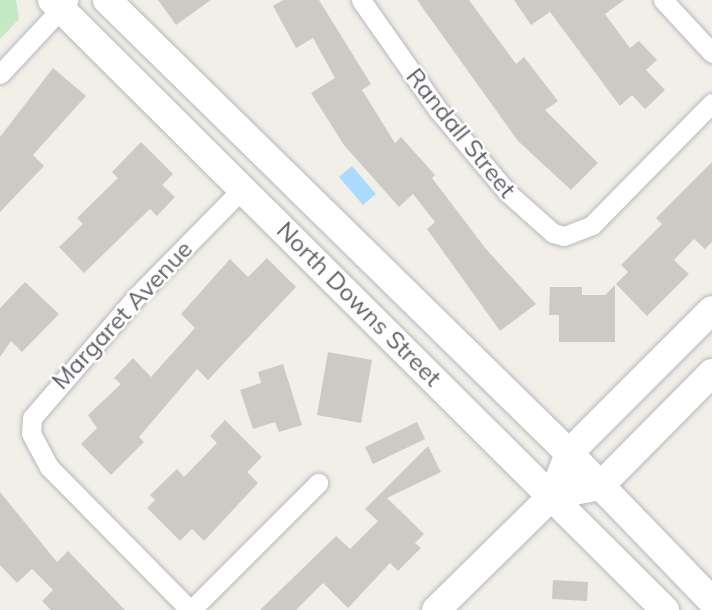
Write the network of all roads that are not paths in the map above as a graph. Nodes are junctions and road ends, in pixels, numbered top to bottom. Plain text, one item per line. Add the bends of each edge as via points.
1 (107, 0) edge
2 (361, 0) edge
3 (663, 0) edge
4 (61, 3) edge
5 (712, 53) edge
6 (0, 74) edge
7 (712, 103) edge
8 (242, 189) junction
9 (712, 310) edge
10 (712, 373) edge
11 (569, 453) junction
12 (318, 483) dead end
13 (600, 486) junction
14 (553, 495) junction
15 (712, 601) edge
16 (191, 610) edge
17 (436, 610) edge
18 (665, 610) edge

1 - 11 street, North Downs Street
2 - 7 street, Randall Street via 438,110 508,193 553,233 582,231
3 - 5 street
4 - 6 street
4 - 8 street, North Downs Street
8 - 14 street, North Downs Street
8 - 16 street, Margaret Avenue via 37,408 31,433 39,454
9 - 11 street
10 - 13 street
11 - 13 street, North Downs Street
11 - 14 street
12 - 16 street
13 - 14 street
13 - 15 street, North Downs Street
14 - 17 street
14 - 18 street, North Downs Street

